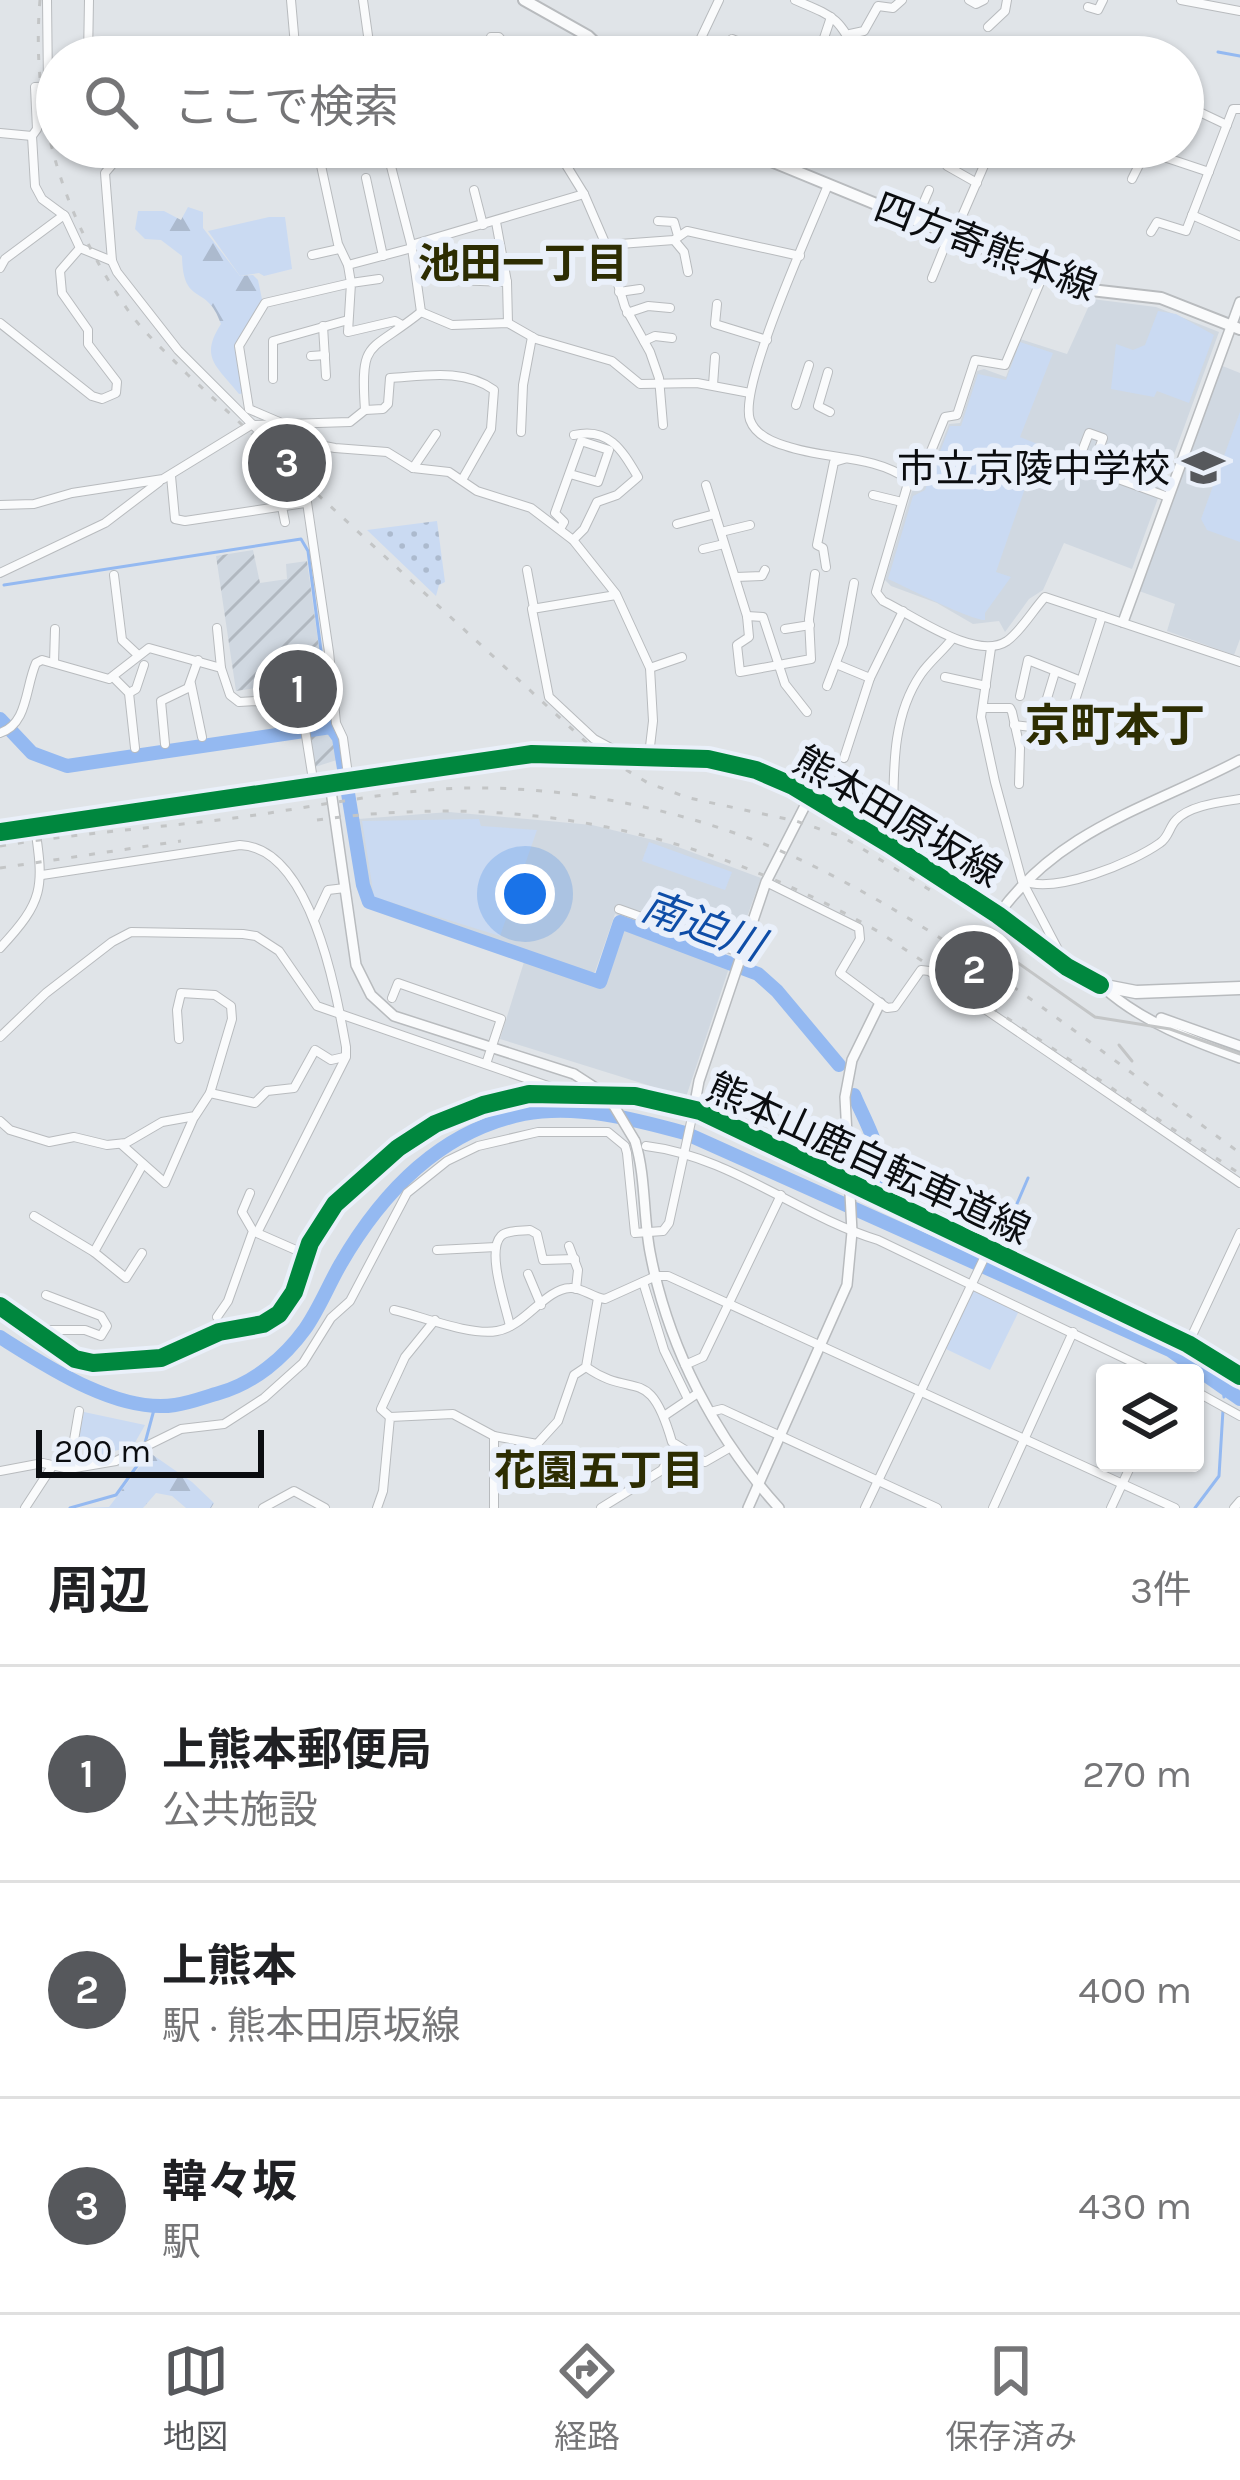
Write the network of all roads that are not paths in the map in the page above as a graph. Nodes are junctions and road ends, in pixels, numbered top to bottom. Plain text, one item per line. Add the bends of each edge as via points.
1 (47, 0) edge
2 (89, 0) edge
3 (291, 0) edge
4 (363, 0) edge
5 (524, 0) edge
6 (719, 0) edge
7 (795, 0) edge
8 (902, 0) edge
9 (969, 0) edge
10 (984, 0) edge
11 (1007, 0) edge
12 (1103, 0) edge
13 (1181, 0) edge
14 (1088, 7) dead end
15 (1240, 11) edge
16 (831, 17) junction
17 (988, 27) dead end
18 (850, 34) joint
19 (49, 36) edge
20 (88, 36) edge
21 (294, 36) edge
22 (368, 36) edge
23 (580, 36) edge
24 (702, 36) edge
25 (825, 36) edge
26 (1240, 109) edge
27 (1204, 114) edge
28 (1227, 125) junction
29 (36, 130) edge
30 (0, 133) edge
31 (32, 136) junction
32 (106, 168) edge
33 (322, 168) edge
34 (392, 168) edge
35 (568, 168) edge
36 (790, 168) edge
37 (951, 168) edge
38 (983, 168) edge
39 (1137, 168) edge
40 (1197, 168) edge
41 (1209, 172) junction
42 (366, 178) dead end
43 (1132, 178) dead end
44 (977, 183) junction
45 (828, 185) junction
46 (474, 190) dead end
47 (929, 190) dead end
48 (584, 194) junction
49 (64, 215) junction
50 (1192, 215) junction
51 (658, 221) dead end
52 (496, 222) junction
53 (915, 222) junction
54 (484, 225) junction
55 (1151, 232) dead end
56 (1240, 236) edge
57 (951, 237) junction
58 (676, 238) junction
59 (606, 245) junction
60 (411, 247) junction
61 (80, 248) junction
62 (339, 249) junction
63 (312, 255) dead end
64 (383, 256) junction
65 (800, 256) junction
66 (112, 261) junction
67 (349, 265) junction
68 (0, 268) edge
69 (688, 272) dead end
70 (1044, 273) junction
71 (932, 278) dead end
72 (379, 279) dead end
73 (454, 280) dead end
74 (507, 281) junction
75 (351, 283) junction
76 (640, 289) dead end
77 (619, 292) junction
78 (1240, 302) edge
79 (717, 304) dead end
80 (670, 308) dead end
81 (421, 312) junction
82 (627, 313) junction
83 (348, 320) junction
84 (0, 323) edge
85 (508, 323) junction
86 (402, 325) junction
87 (323, 326) junction
88 (1235, 327) edge
89 (532, 337) junction
90 (672, 338) dead end
91 (767, 340) junction
92 (644, 341) junction
93 (325, 355) junction
94 (310, 356) dead end
95 (716, 356) dead end
96 (808, 365) dead end
97 (828, 372) dead end
98 (326, 376) dead end
99 (273, 379) dead end
100 (660, 383) junction
101 (713, 385) junction
102 (750, 394) junction
103 (796, 405) dead end
104 (365, 410) junction
105 (830, 412) dead end
106 (663, 424) dead end
107 (251, 425) junction
108 (284, 426) junction
109 (521, 432) dead end
110 (436, 434) dead end
111 (575, 438) dead end
112 (298, 441) junction
113 (1097, 454) dead end
114 (845, 457) junction
115 (413, 467) junction
116 (570, 474) junction
117 (167, 478) junction
118 (462, 480) junction
119 (909, 480) junction
120 (706, 485) dead end
121 (873, 495) dead end
122 (1168, 496) junction
123 (902, 502) junction
124 (305, 503) junction
125 (0, 505) edge
126 (282, 506) junction
127 (715, 514) junction
128 (285, 522) dead end
129 (677, 524) dead end
130 (750, 525) dead end
131 (560, 529) junction
132 (721, 532) junction
133 (573, 540) junction
134 (724, 544) junction
135 (703, 549) dead end
136 (826, 567) dead end
137 (527, 570) dead end
138 (765, 570) dead end
139 (0, 573) edge
140 (815, 574) dead end
141 (114, 575) dead end
142 (736, 577) junction
143 (854, 583) dead end
144 (616, 594) junction
145 (533, 608) junction
146 (903, 610) junction
147 (747, 616) junction
148 (1102, 616) junction
149 (1123, 622) junction
150 (810, 625) junction
151 (217, 628) dead end
152 (55, 629) dead end
153 (785, 629) dead end
154 (952, 639) junction
155 (991, 648) junction
156 (137, 654) junction
157 (682, 657) dead end
158 (198, 660) junction
159 (1240, 662) edge
160 (54, 663) junction
161 (836, 664) junction
162 (144, 665) dead end
163 (777, 667) junction
164 (221, 668) junction
165 (650, 668) junction
166 (1055, 672) junction
167 (113, 676) junction
168 (870, 677) junction
169 (945, 677) dead end
170 (1081, 681) junction
171 (191, 684) junction
172 (827, 686) dead end
173 (986, 686) junction
174 (129, 693) junction
175 (1020, 696) dead end
176 (1046, 705) dead end
177 (983, 707) junction
178 (807, 712) dead end
179 (1070, 716) dead end
180 (1014, 724) junction
181 (8, 730) edge
182 (1058, 730) dead end
183 (202, 737) dead end
184 (165, 745) dead end
185 (135, 748) dead end
186 (622, 754) junction
187 (649, 755) junction
188 (844, 758) dead end
189 (1240, 760) edge
190 (350, 782) junction
191 (329, 784) junction
192 (1019, 784) dead end
193 (314, 786) junction
194 (810, 796) junction
195 (1240, 799) edge
196 (840, 813) junction
197 (35, 827) junction
198 (0, 832) edge
199 (42, 875) junction
200 (1022, 881) junction
201 (766, 882) junction
202 (345, 888) junction
203 (619, 909) dead end
204 (998, 915) junction
205 (314, 920) junction
206 (0, 948) edge
207 (741, 956) junction
208 (1067, 967) junction
209 (1100, 985) junction
210 (1240, 988) edge
211 (1156, 992) junction
212 (392, 998) dead end
213 (880, 1003) junction
214 (1127, 1007) junction
215 (340, 1013) junction
216 (1147, 1013) junction
217 (0, 1037) edge
218 (179, 1039) dead end
219 (1240, 1046) edge
220 (491, 1049) junction
221 (346, 1057) junction
222 (1240, 1058) edge
223 (486, 1064) junction
224 (210, 1093) junction
225 (559, 1095) junction
226 (693, 1112) junction
227 (195, 1116) junction
228 (0, 1121) edge
229 (121, 1144) junction
230 (634, 1145) junction
231 (685, 1155) junction
232 (143, 1164) junction
233 (1240, 1183) edge
234 (850, 1184) junction
235 (250, 1192) dead end
236 (781, 1195) junction
237 (34, 1216) dead end
238 (852, 1230) junction
239 (255, 1232) junction
240 (647, 1233) junction
241 (1240, 1233) edge
242 (569, 1246) dead end
243 (496, 1247) junction
244 (436, 1250) dead end
245 (94, 1252) junction
246 (994, 1252) junction
247 (142, 1253) dead end
248 (305, 1254) junction
249 (575, 1259) junction
250 (528, 1274) dead end
251 (656, 1276) junction
252 (644, 1282) junction
253 (973, 1286) junction
254 (576, 1289) junction
255 (46, 1295) dead end
256 (598, 1298) junction
257 (730, 1304) junction
258 (541, 1305) junction
259 (0, 1306) edge
260 (394, 1310) dead end
261 (217, 1317) dead end
262 (435, 1319) junction
263 (510, 1326) junction
264 (32, 1330) junction
265 (1073, 1332) junction
266 (1188, 1344) junction
267 (821, 1346) junction
268 (1137, 1364) edge
269 (685, 1365) junction
270 (586, 1367) junction
271 (1240, 1376) edge
272 (920, 1392) junction
273 (693, 1395) junction
274 (1204, 1396) edge
275 (79, 1411) dead end
276 (710, 1412) junction
277 (664, 1416) junction
278 (1240, 1416) edge
279 (390, 1417) junction
280 (494, 1436) junction
281 (780, 1436) junction
282 (1024, 1439) junction
283 (676, 1446) junction
284 (731, 1447) junction
285 (53, 1465) junction
286 (69, 1469) junction
287 (0, 1471) edge
288 (1128, 1472) edge
289 (878, 1480) junction
290 (758, 1484) junction
291 (1122, 1484) junction
292 (1240, 1501) edge
293 (25, 1508) edge
294 (263, 1508) edge
295 (325, 1508) edge
296 (377, 1508) edge
297 (494, 1508) edge
298 (601, 1508) edge
299 (748, 1508) edge
300 (779, 1508) edge
301 (865, 1508) edge
302 (938, 1508) edge
303 (993, 1508) edge
304 (1111, 1508) edge
305 (1175, 1508) edge
306 (1234, 1508) edge

1 - 19 street
2 - 20 street
3 - 21 street
4 - 22 street
5 - 23 main road
6 - 24 street
7 - 16 street
8 - 18 street via 878,6 864,32
9 - 10 street
11 - 17 street
12 - 14 street via 1098,10
13 - 15 street
16 - 18 street
16 - 25 street
26 - 28 street
27 - 28 street
28 - 41 street
29 - 31 street
30 - 31 street
31 - 49 street via 35,186
32 - 66 street
33 - 62 street
34 - 60 street
35 - 48 street
36 - 45 main road, 四方寄熊本線
37 - 44 street
38 - 44 street
39 - 43 street
40 - 41 street
41 - 50 street
42 - 64 street
44 - 57 street
45 - 53 main road, 四方寄熊本線
45 - 65 street
46 - 54 street
47 - 53 street
48 - 52 street
48 - 59 street
49 - 61 street
49 - 68 street
50 - 55 street via 1184,232 1157,222
50 - 56 street
51 - 58 street via 674,223
52 - 54 street
52 - 74 street
53 - 57 main road, 四方寄熊本線
54 - 60 street
57 - 70 main road, 四方寄熊本線
57 - 71 street
58 - 59 street
58 - 65 street via 710,234
58 - 69 street
59 - 77 street
60 - 64 street
60 - 81 street
61 - 66 street
61 - 84 street via 60,271 62,293 117,382 116,393 92,396
62 - 63 street
62 - 67 street
64 - 67 street
65 - 91 street
66 - 107 street via 166,336
67 - 75 street
70 - 88 main road, 四方寄熊本線 via 1090,290 1161,298
70 - 119 street via 1005,365 975,360 957,415 945,417 920,478
72 - 75 street
73 - 74 street
74 - 85 street
75 - 83 street
75 - 108 street via 265,304 244,333 249,409
76 - 77 street
77 - 82 street
78 - 88 street
79 - 91 street via 715,324
80 - 82 street
81 - 85 street via 452,325
81 - 86 street
82 - 92 street
83 - 86 street via 352,334
83 - 87 street
85 - 89 street
86 - 104 street via 363,362
87 - 93 street
87 - 99 street via 272,343
88 - 122 street
89 - 100 street via 613,361 637,383
89 - 109 street
90 - 92 street
91 - 102 street
92 - 100 street
93 - 94 street
93 - 98 street
95 - 101 street
96 - 103 street
97 - 105 street via 818,406
100 - 101 street
100 - 106 street
101 - 102 street
102 - 114 street via 757,431 799,451
104 - 108 street via 350,422
104 - 118 street via 388,404 389,378 442,374 491,386 491,429
107 - 108 street
107 - 112 street
107 - 117 street
110 - 115 street
111 - 133 street via 595,433 615,442 638,477 597,502
112 - 115 street via 387,452
112 - 124 street
113 - 122 street via 1103,437 1089,433 1077,464
114 - 119 street
114 - 136 street via 834,462 817,544
115 - 118 street
116 - 116 street via 583,440 609,450 598,482
116 - 131 street via 555,513
117 - 125 street
117 - 126 street via 175,519
117 - 139 street via 105,523
118 - 131 street
119 - 123 street
120 - 127 street
121 - 123 street
122 - 149 street
123 - 146 street via 877,592
124 - 126 street
124 - 190 street
126 - 128 street
127 - 129 street
127 - 132 street
130 - 132 street
131 - 133 street
132 - 134 street
133 - 144 street
134 - 135 street
134 - 142 street
137 - 145 street
138 - 142 street
140 - 150 street
141 - 156 street via 122,640
142 - 147 street
143 - 161 street
144 - 145 street
144 - 165 street
145 - 186 street via 549,697
146 - 154 street
146 - 168 street
147 - 163 street via 763,616
147 - 163 street via 749,637 737,645 740,673
148 - 149 street
148 - 155 street via 1046,597 1009,640
148 - 170 street
149 - 159 street
150 - 153 street
150 - 163 street via 812,658
151 - 164 street
152 - 160 street
154 - 155 street
154 - 196 street via 921,674 902,713 893,829 848,802
155 - 173 street
156 - 158 street via 156,648
156 - 167 street
157 - 165 street
158 - 164 street
158 - 171 street
160 - 167 street
160 - 181 street via 36,663
161 - 168 street
161 - 172 street
162 - 174 street
163 - 178 street
164 - 193 street via 234,700 298,703
165 - 187 street
166 - 170 street
166 - 175 street via 1028,660
166 - 176 street
167 - 174 street
168 - 188 street
169 - 173 street
170 - 179 street
171 - 183 street
171 - 184 street via 161,700
173 - 177 street
174 - 185 street
177 - 180 street via 1010,708
177 - 200 street
180 - 182 street
180 - 192 street
186 - 187 main road, 熊本田原坂線
186 - 190 main road, 熊本田原坂線 via 532,754
187 - 194 main road, 熊本田原坂線 via 729,762
189 - 200 street via 1101,823
190 - 191 main road, 熊本田原坂線
191 - 193 main road, 熊本田原坂線
191 - 202 street
193 - 197 main road, 熊本田原坂線
194 - 196 main road, 熊本田原坂線
194 - 201 street
195 - 200 street via 1178,818 1161,843 1105,870
196 - 204 main road, 熊本田原坂線
197 - 198 main road, 熊本田原坂線
197 - 199 street
199 - 205 street via 258,846 291,878
199 - 206 street via 36,900
200 - 204 street
200 - 208 street
201 - 207 street
201 - 213 street via 860,928 840,973
202 - 205 street via 328,890
202 - 220 street via 356,965 370,995 394,1016
203 - 207 street
204 - 208 main road, 熊本田原坂線
205 - 215 street
207 - 226 street
208 - 209 main road, 熊本田原坂線
209 - 211 main road, 熊本田原坂線
209 - 214 street
210 - 211 main road, 熊本田原坂線
211 - 216 street via 1142,1000
212 - 220 street via 398,983 500,1019
213 - 233 street via 893,1009 918,973 929,971
213 - 234 street via 848,1075
214 - 216 street
214 - 222 street
215 - 217 street via 317,1006 279,951 256,936 143,930 112,942
215 - 221 street
215 - 223 street
216 - 219 street
218 - 224 street via 181,993 214,995 231,1006
220 - 223 street
220 - 230 street, bridge via 574,1074 608,1096
221 - 224 street via 312,1052 295,1088 266,1091 255,1102
221 - 239 street
223 - 225 street
224 - 227 street
225 - 226 main road, 熊本山鹿自転車道線 via 635,1096
225 - 248 main road, 熊本山鹿自転車道線 via 506,1098 435,1124 335,1204
226 - 231 street
226 - 234 main road, 熊本山鹿自転車道線
227 - 229 street via 161,1122
227 - 232 street via 165,1184
228 - 229 street via 49,1142
229 - 232 street
230 - 231 street
230 - 240 street
230 - 286 street via 608,1132 538,1132 447,1161 407,1193 350,1301 290,1377 224,1424 181,1429 116,1462
231 - 236 street
231 - 240 street via 669,1223
232 - 245 street
234 - 238 street
234 - 246 main road, 熊本山鹿自転車道線
235 - 239 street via 242,1212
236 - 238 street
236 - 257 street
237 - 245 street
238 - 253 street
238 - 267 street via 847,1285
239 - 248 street
239 - 261 street
240 - 251 street
241 - 266 street
242 - 249 street
243 - 244 street
243 - 249 street via 504,1233 530,1230 543,1260
243 - 263 street
245 - 247 street via 126,1277
246 - 253 street
246 - 266 main road, 熊本山鹿自転車道線
248 - 264 main road, 熊本山鹿自転車道線 via 279,1314 161,1358 93,1363
249 - 254 street
250 - 258 street
251 - 252 street
251 - 257 street
251 - 269 street
252 - 256 street
252 - 273 street via 664,1350
253 - 265 street
253 - 272 street
254 - 256 street
254 - 258 street
255 - 264 street via 101,1316 107,1326 100,1336
256 - 270 street
257 - 267 street
257 - 269 street via 703,1358
258 - 263 street
259 - 264 main road, 熊本山鹿自転車道線
260 - 262 street
262 - 263 street via 484,1332
262 - 279 street via 405,1357 381,1409
265 - 268 street
265 - 282 street
266 - 271 main road, 熊本山鹿自転車道線
267 - 272 street
267 - 281 street
269 - 273 street
270 - 277 street via 647,1389
270 - 280 street via 538,1444
272 - 282 street
272 - 289 street
273 - 276 street
273 - 277 street
274 - 278 street
275 - 286 street
276 - 281 street via 722,1409
276 - 284 street
277 - 283 street
279 - 280 street via 453,1414
279 - 296 street
280 - 297 street
281 - 289 street
281 - 290 street
282 - 291 street
282 - 303 street
283 - 284 street via 705,1462
283 - 298 street via 662,1470
284 - 290 street
285 - 286 street
285 - 287 street
285 - 293 street
288 - 291 street
289 - 301 street
289 - 302 street
290 - 299 street
290 - 300 street
291 - 304 street
291 - 305 street
292 - 306 street
294 - 295 street via 294,1491

